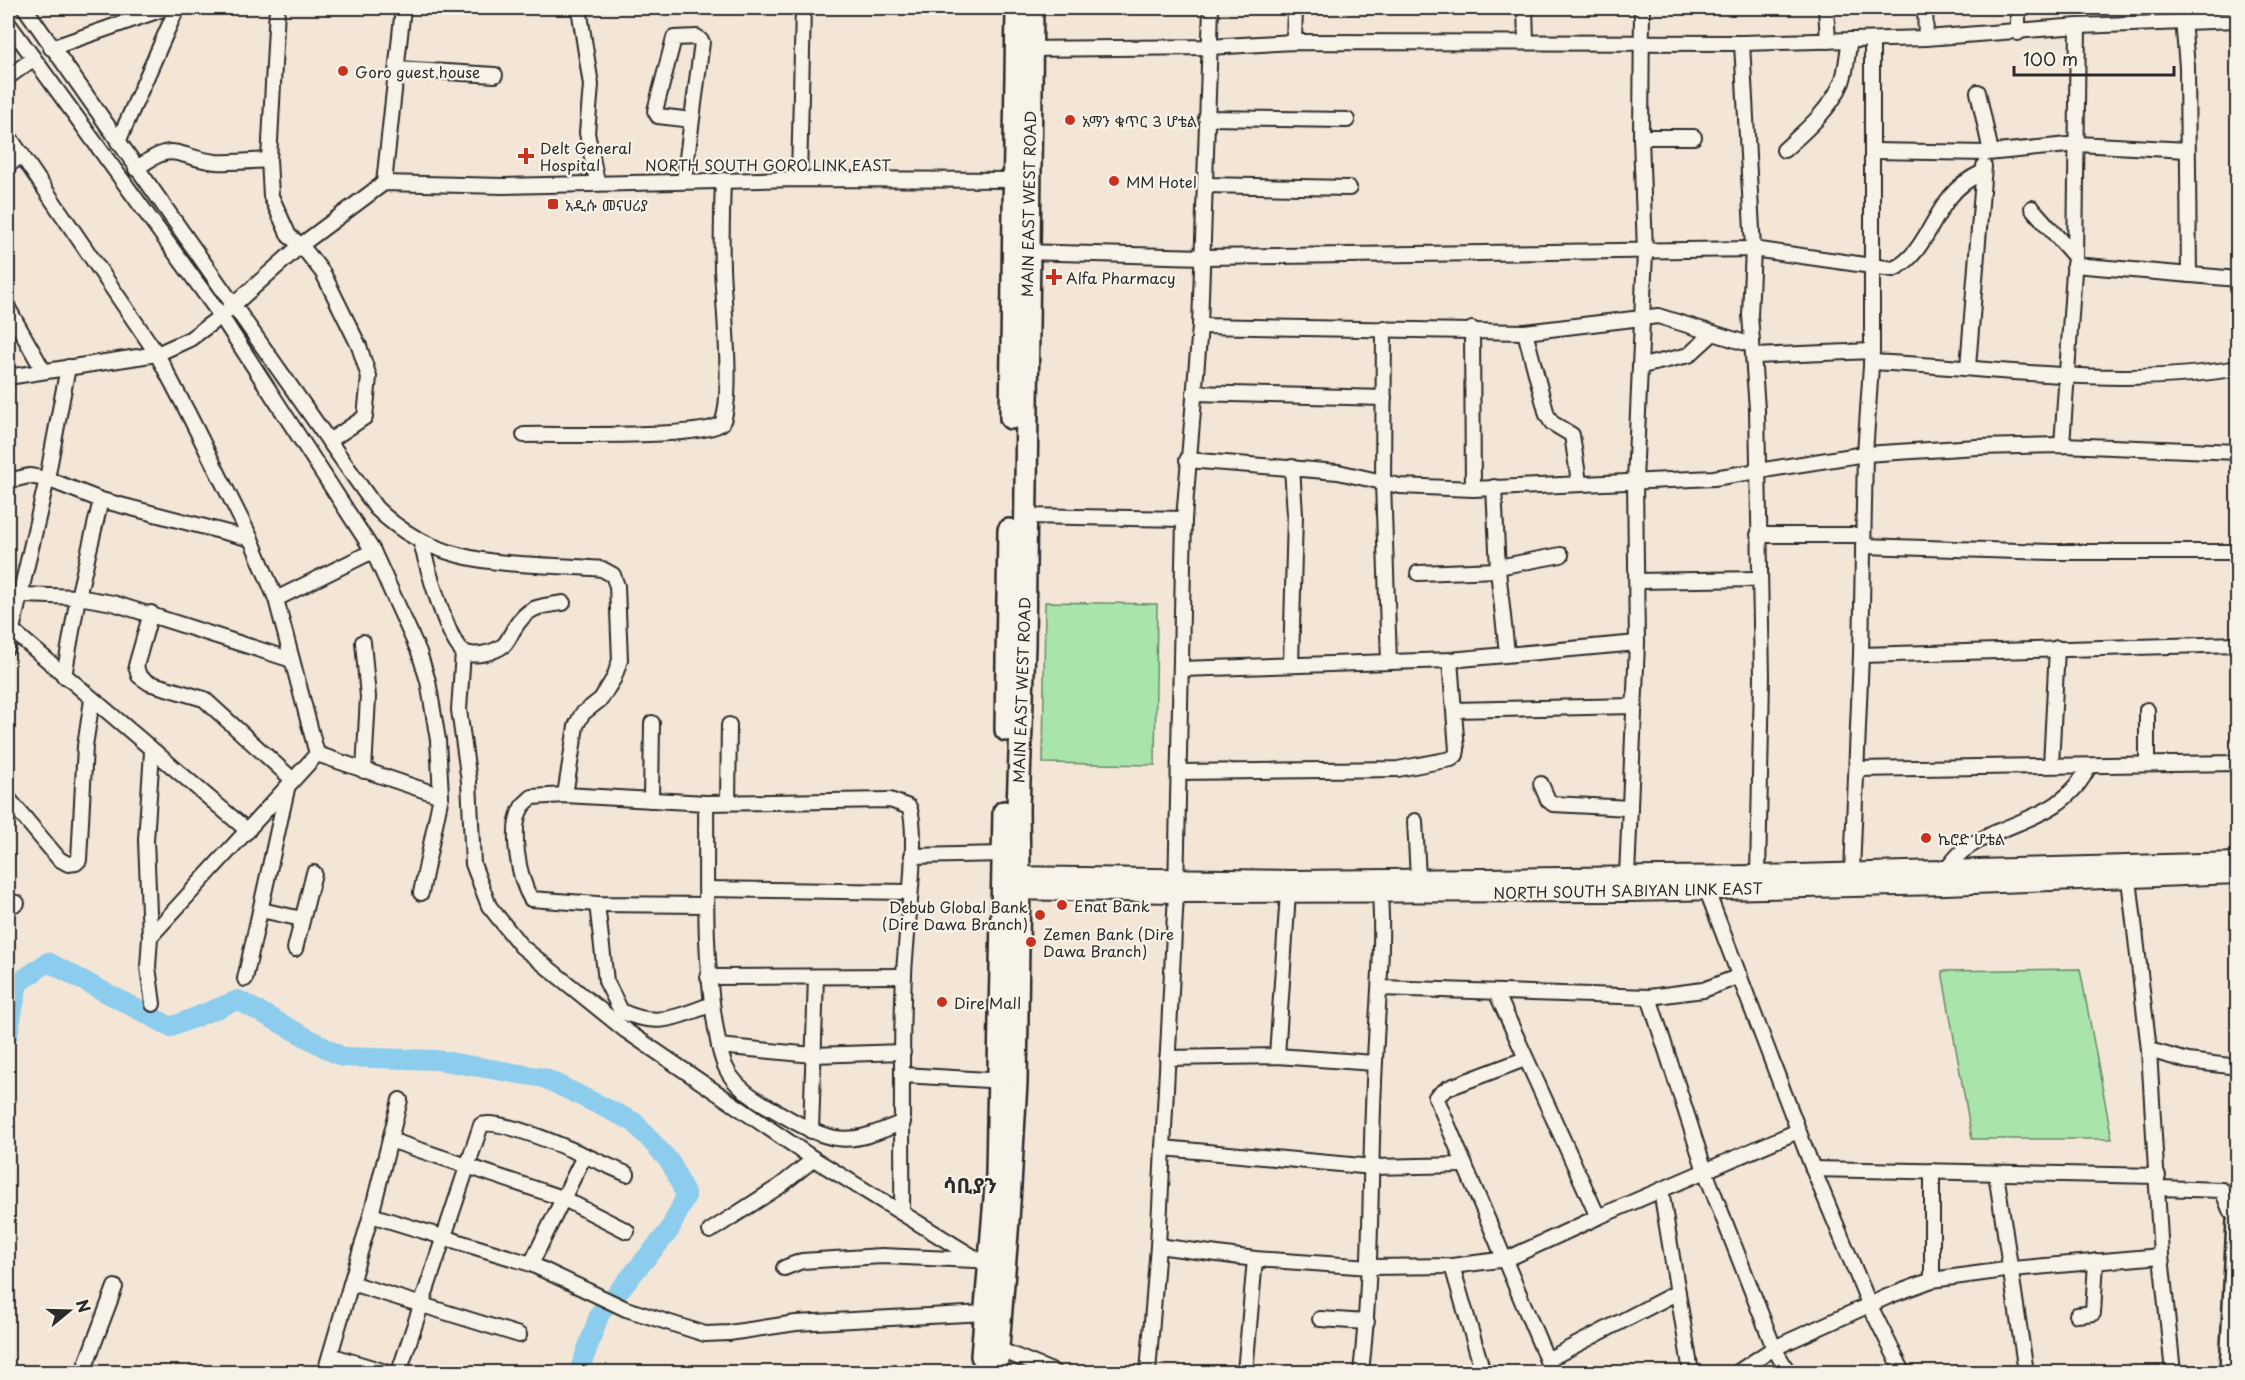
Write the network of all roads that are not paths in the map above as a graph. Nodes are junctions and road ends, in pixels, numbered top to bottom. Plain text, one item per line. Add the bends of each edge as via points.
1 (25, 8) edge
2 (166, 8) edge
3 (177, 8) edge
4 (277, 8) edge
5 (403, 8) edge
6 (579, 8) edge
7 (803, 8) edge
8 (1017, 8) edge
9 (1032, 8) edge
10 (1211, 8) edge
11 (1295, 8) edge
12 (1525, 8) edge
13 (1642, 8) edge
14 (1826, 8) edge
15 (1925, 8) edge
16 (2018, 8) edge
17 (2182, 8) edge
18 (2238, 20) edge
19 (8, 23) edge
20 (2184, 23) junction
21 (2078, 26) junction
22 (2018, 33) junction
23 (1926, 38) junction
24 (1850, 40) junction
25 (1872, 40) junction
26 (1526, 41) junction
27 (1828, 41) junction
28 (1294, 42) junction
29 (1641, 43) junction
30 (1742, 43) junction
31 (1209, 47) junction
32 (51, 48) junction
33 (1024, 49) junction
34 (33, 59) junction
35 (398, 69) junction
36 (495, 75) dead end
37 (8, 77) edge
38 (1978, 92) dead end
39 (1206, 118) junction
40 (692, 120) junction
41 (1347, 120) dead end
42 (8, 135) edge
43 (1641, 137) junction
44 (1694, 137) dead end
45 (118, 142) junction
46 (2078, 144) junction
47 (1784, 150) dead end
48 (2187, 150) junction
49 (1873, 151) junction
50 (1989, 152) junction
51 (22, 154) junction
52 (269, 160) junction
53 (8, 166) edge
54 (136, 169) junction
55 (1983, 172) junction
56 (799, 179) junction
57 (723, 180) junction
58 (1021, 180) junction
59 (684, 181) junction
60 (597, 182) junction
61 (384, 183) junction
62 (1205, 185) junction
63 (1349, 188) dead end
64 (2032, 208) dead end
65 (301, 245) junction
66 (1753, 249) junction
67 (1020, 252) junction
68 (1645, 252) junction
69 (1204, 256) junction
70 (2075, 261) junction
71 (1873, 267) junction
72 (2189, 275) junction
73 (2238, 279) edge
74 (232, 305) junction
75 (8, 308) edge
76 (221, 316) junction
77 (1642, 316) junction
78 (1200, 326) junction
79 (1384, 328) junction
80 (1472, 329) junction
81 (1525, 332) junction
82 (1713, 333) junction
83 (1754, 350) junction
84 (157, 354) junction
85 (1872, 357) junction
86 (1642, 366) junction
87 (68, 367) junction
88 (1968, 367) junction
89 (2238, 368) edge
90 (43, 370) junction
91 (8, 376) edge
92 (2069, 376) junction
93 (1194, 393) junction
94 (1384, 398) junction
95 (524, 435) dead end
96 (329, 441) junction
97 (2062, 445) junction
98 (2238, 452) edge
99 (1865, 454) junction
100 (1187, 460) junction
101 (1292, 467) junction
102 (1757, 472) junction
103 (47, 479) junction
104 (8, 481) edge
105 (1383, 482) junction
106 (1580, 482) junction
107 (1635, 482) junction
108 (1494, 487) junction
109 (1473, 489) junction
110 (101, 500) junction
111 (1019, 502) junction
112 (1184, 519) junction
113 (1758, 535) junction
114 (251, 539) junction
115 (1863, 540) junction
116 (421, 542) junction
117 (373, 551) junction
118 (2238, 552) edge
119 (1561, 555) dead end
120 (1498, 569) junction
121 (1418, 573) dead end
122 (1760, 579) junction
123 (1636, 581) junction
124 (22, 595) junction
125 (78, 597) junction
126 (276, 599) junction
127 (563, 603) dead end
128 (151, 613) junction
129 (13, 614) edge
130 (13, 631) junction
131 (363, 642) dead end
132 (1637, 643) junction
133 (2238, 644) edge
134 (8, 647) edge
135 (2057, 648) junction
136 (463, 652) junction
137 (1507, 653) junction
138 (1862, 655) junction
139 (292, 660) junction
140 (1450, 660) junction
141 (1389, 662) junction
142 (1291, 665) junction
143 (1181, 669) junction
144 (64, 676) junction
145 (92, 700) junction
146 (1634, 706) junction
147 (1454, 710) junction
148 (2147, 710) dead end
149 (652, 723) dead end
150 (729, 725) dead end
151 (152, 752) junction
152 (317, 754) junction
153 (2238, 763) edge
154 (2147, 764) junction
155 (2051, 765) junction
156 (2089, 766) junction
157 (1857, 769) junction
158 (364, 771) junction
159 (1179, 772) junction
160 (290, 783) junction
161 (1541, 784) dead end
162 (565, 795) junction
163 (441, 796) junction
164 (8, 798) edge
165 (651, 800) junction
166 (728, 802) junction
167 (706, 803) junction
168 (1011, 807) junction
169 (1630, 808) junction
170 (1415, 821) dead end
171 (248, 831) junction
172 (1003, 854) junction
173 (912, 856) junction
174 (2238, 862) edge
175 (1945, 870) junction
176 (1852, 872) junction
177 (314, 873) dead end
178 (2238, 874) edge
179 (1758, 875) junction
180 (1627, 876) junction
181 (1418, 878) junction
182 (1898, 878) junction
183 (2129, 879) junction
184 (1704, 882) junction
185 (1012, 883) junction
186 (1379, 884) junction
187 (1176, 886) junction
188 (707, 889) junction
189 (909, 892) junction
190 (421, 893) dead end
191 (1288, 893) junction
192 (597, 904) junction
193 (706, 904) junction
194 (261, 910) junction
195 (302, 919) junction
196 (150, 937) junction
197 (296, 949) dead end
198 (904, 976) junction
199 (1740, 976) junction
200 (708, 977) junction
201 (816, 977) junction
202 (246, 980) dead end
203 (1380, 988) junction
204 (1497, 992) junction
205 (1648, 997) junction
206 (153, 1004) dead end
207 (712, 1004) junction
208 (719, 1046) junction
209 (2149, 1050) junction
210 (903, 1052) junction
211 (813, 1056) junction
212 (1277, 1056) junction
213 (1167, 1058) junction
214 (1524, 1059) junction
215 (1374, 1063) junction
216 (2238, 1067) edge
217 (903, 1075) junction
218 (1007, 1081) junction
219 (400, 1100) dead end
220 (903, 1122) junction
221 (811, 1131) junction
222 (1798, 1131) junction
223 (390, 1140) junction
224 (1163, 1148) junction
225 (584, 1156) junction
226 (814, 1159) junction
227 (467, 1164) junction
228 (1465, 1165) junction
229 (1373, 1167) junction
230 (1813, 1169) junction
231 (1705, 1171) junction
232 (1932, 1172) junction
233 (1996, 1173) junction
234 (627, 1174) dead end
235 (2158, 1182) junction
236 (1661, 1190) junction
237 (562, 1198) junction
238 (902, 1212) junction
239 (371, 1215) junction
240 (2238, 1216) edge
241 (1598, 1217) junction
242 (2238, 1220) edge
243 (710, 1231) dead end
244 (627, 1232) dead end
245 (444, 1235) junction
246 (1158, 1246) junction
247 (2161, 1256) junction
248 (1255, 1259) junction
249 (1507, 1259) junction
250 (2096, 1261) junction
251 (983, 1263) junction
252 (531, 1264) junction
253 (1452, 1266) junction
254 (1370, 1267) junction
255 (784, 1268) dead end
256 (2012, 1269) junction
257 (1932, 1280) junction
258 (351, 1283) junction
259 (116, 1287) dead end
260 (1677, 1292) junction
261 (421, 1305) junction
262 (1870, 1306) junction
263 (985, 1313) junction
264 (2078, 1315) dead end
265 (1320, 1320) dead end
266 (1367, 1322) junction
267 (519, 1335) dead end
268 (990, 1346) junction
269 (1774, 1348) junction
270 (330, 1355) junction
271 (1550, 1366) edge
272 (83, 1372) edge
273 (325, 1372) edge
274 (386, 1372) edge
275 (399, 1372) edge
276 (981, 1372) edge
277 (996, 1372) edge
278 (1054, 1372) edge
279 (1148, 1372) edge
280 (1245, 1372) edge
281 (1361, 1372) edge
282 (1482, 1372) edge
283 (1691, 1372) edge
284 (1738, 1372) edge
285 (1788, 1372) edge
286 (1904, 1372) edge
287 (2026, 1372) edge
288 (2173, 1372) edge
289 (2231, 1372) edge

1 - 32 street
2 - 32 street
3 - 45 street
4 - 52 street
5 - 35 street
6 - 60 street via 591,86 586,133
7 - 56 street
8 - 33 main road, MAIN EAST WEST ROAD
9 - 33 main road, MAIN EAST WEST ROAD
10 - 31 street
11 - 28 street
12 - 26 street
13 - 29 street
14 - 27 street
15 - 23 street
16 - 22 street
17 - 20 street
18 - 20 street
19 - 34 street
20 - 21 street
20 - 48 street
21 - 22 street
21 - 46 street
22 - 23 street
23 - 25 street
24 - 25 street
24 - 27 street
24 - 47 street via 1842,81 1832,99 1807,130
25 - 49 street
26 - 28 street
26 - 29 street
27 - 30 street
28 - 31 street
29 - 30 street
29 - 43 street
30 - 66 street
31 - 33 street
31 - 39 street
32 - 45 street
33 - 58 main road, MAIN EAST WEST ROAD
34 - 37 street
34 - 76 street
35 - 36 street
35 - 61 street
38 - 50 street
39 - 41 street
39 - 62 street
40 - 40 street via 658,116 655,111 674,38 702,39
40 - 59 street
42 - 51 street
43 - 44 street
43 - 68 street
45 - 54 street
46 - 48 street
46 - 50 street
46 - 70 street
48 - 72 street
49 - 50 street
49 - 71 street
50 - 55 street
51 - 53 street
51 - 84 street
52 - 54 street via 216,162 172,152 158,153
52 - 65 street via 271,196 278,216 289,236
54 - 74 street
55 - 71 street via 1965,181 1949,197 1906,262 1893,269
55 - 88 street
56 - 57 street, NORTH SOUTH GORO LINK EAST
56 - 58 street, NORTH SOUTH GORO LINK EAST
57 - 59 street, NORTH SOUTH GORO LINK EAST
57 - 95 street via 726,357 722,423 710,429 647,434
58 - 67 main road, MAIN EAST WEST ROAD
59 - 60 street, NORTH SOUTH GORO LINK EAST
60 - 61 street, NORTH SOUTH GORO LINK EAST via 503,186
61 - 65 street
62 - 63 street
62 - 69 street
64 - 70 street
65 - 74 street
65 - 96 street via 323,273 368,370 365,417
66 - 68 street
66 - 71 street
66 - 83 street via 1749,291
67 - 69 street
67 - 111 main road, MAIN EAST WEST ROAD
68 - 69 street
68 - 77 street
69 - 78 street
70 - 72 street
70 - 92 street
71 - 85 street
72 - 73 street
74 - 76 street
74 - 96 street
75 - 90 street
76 - 84 street via 190,339
76 - 117 street
77 - 81 street
77 - 82 street via 1679,320
77 - 86 street
78 - 79 street
78 - 93 street
79 - 80 street
79 - 94 street
80 - 81 street
80 - 109 street
81 - 106 street via 1547,415 1552,423 1572,435
82 - 83 street
82 - 86 street via 1689,356
83 - 85 street
83 - 102 street
84 - 87 street
84 - 114 street
85 - 88 street
85 - 99 street
86 - 107 street
87 - 90 street
87 - 103 street
88 - 92 street
89 - 92 street via 2173,376
90 - 91 street
92 - 97 street
93 - 94 street
93 - 100 street
94 - 105 street
96 - 116 street via 376,508 397,528
97 - 98 street
97 - 99 street
99 - 102 street
99 - 115 street
100 - 101 street
100 - 112 street
101 - 105 street
101 - 142 street via 1295,514
102 - 107 street
102 - 113 street
103 - 104 street via 29,476
103 - 110 street
103 - 124 street
105 - 109 street via 1426,489
105 - 141 street
106 - 107 street
106 - 108 street
107 - 123 street
108 - 109 street
108 - 120 street
110 - 114 street
110 - 125 street
111 - 112 street
111 - 168 main road, MAIN EAST WEST ROAD
112 - 143 street
113 - 115 street
113 - 122 street
114 - 126 street
115 - 118 street via 2052,552
115 - 138 street
116 - 136 street via 432,584
116 - 162 street via 468,559 602,569 613,575 617,586 620,660 601,699 582,714 576,726
117 - 126 street
117 - 163 street via 428,681 438,740
119 - 120 street
120 - 121 street
120 - 137 street
122 - 123 street
122 - 179 street
123 - 132 street
124 - 125 street
124 - 129 street
125 - 128 street
125 - 144 street
126 - 139 street
127 - 136 street via 544,605 523,614 504,644 492,651 476,655
128 - 139 street
128 - 160 street via 136,666 139,676 149,683 204,699
129 - 130 street
130 - 134 street
130 - 144 street
131 - 158 street via 368,697
132 - 137 street
132 - 146 street
133 - 135 street
135 - 138 street
135 - 155 street
136 - 226 street via 459,710 469,781 473,864 489,906 521,945 625,1030
137 - 140 street
138 - 157 street
139 - 152 street
140 - 141 street
140 - 147 street
141 - 142 street
142 - 143 street
143 - 159 street
144 - 145 street
145 - 151 street
145 - 164 street via 85,746 79,860 76,863 59,859
146 - 147 street
146 - 169 street
147 - 159 street via 1456,754 1441,762 1386,770
148 - 154 street
149 - 165 street
150 - 166 street
151 - 171 street
151 - 196 street via 146,840
152 - 158 street
152 - 160 street
153 - 154 street
154 - 156 street
155 - 156 street
155 - 157 street
156 - 175 street via 2080,784 2059,803 1978,841 1962,851
157 - 176 street
158 - 163 street
159 - 187 street
160 - 171 street
160 - 194 street
161 - 169 street via 1553,804
162 - 165 street
162 - 192 street via 532,797 521,808 517,846 525,890 531,899
163 - 190 street
165 - 167 street
166 - 167 street
166 - 173 street via 900,801 912,814
167 - 188 street
168 - 172 main road, MAIN EAST WEST ROAD
168 - 185 main road, MAIN EAST WEST ROAD
169 - 180 street
170 - 181 street
171 - 196 street
172 - 173 street
172 - 185 main road, MAIN EAST WEST ROAD
173 - 189 street
174 - 175 main road, NORTH SOUTH SABIYAN LINK EAST
175 - 182 main road, NORTH SOUTH SABIYAN LINK EAST
176 - 179 main road, NORTH SOUTH SABIYAN LINK EAST
176 - 182 main road, NORTH SOUTH SABIYAN LINK EAST
177 - 195 street
178 - 183 main road, NORTH SOUTH SABIYAN LINK EAST
179 - 184 main road, NORTH SOUTH SABIYAN LINK EAST
180 - 181 main road, NORTH SOUTH SABIYAN LINK EAST
180 - 184 main road, NORTH SOUTH SABIYAN LINK EAST
181 - 186 main road, NORTH SOUTH SABIYAN LINK EAST
182 - 183 main road, NORTH SOUTH SABIYAN LINK EAST
182 - 184 main road, NORTH SOUTH SABIYAN LINK EAST
183 - 209 street
184 - 186 main road, NORTH SOUTH SABIYAN LINK EAST via 1630,892
184 - 199 street
185 - 187 main road, NORTH SOUTH SABIYAN LINK EAST
185 - 218 main road, MAIN EAST WEST ROAD
186 - 187 main road, NORTH SOUTH SABIYAN LINK EAST
186 - 191 main road, NORTH SOUTH SABIYAN LINK EAST
186 - 203 street
187 - 191 main road, NORTH SOUTH SABIYAN LINK EAST
187 - 213 street
188 - 189 street
188 - 193 street
189 - 198 street
191 - 212 street
192 - 193 street
192 - 207 street via 606,981 621,1011 650,1020 669,1020
193 - 200 street
194 - 195 street
194 - 202 street
195 - 197 street
196 - 206 street via 148,967
198 - 201 street
198 - 210 street
199 - 205 street via 1703,990
199 - 222 street
200 - 201 street
200 - 207 street
201 - 211 street
203 - 204 street
203 - 215 street
204 - 205 street
204 - 214 street
205 - 231 street
207 - 208 street
208 - 211 street
208 - 221 street via 728,1071 740,1086
209 - 216 street via 2188,1061
209 - 235 street
210 - 211 street
210 - 217 street
211 - 221 street
212 - 213 street
212 - 215 street
213 - 224 street
214 - 228 street via 1438,1094 1437,1101
214 - 241 street
215 - 229 street
217 - 218 street
217 - 220 street
218 - 251 main road, MAIN EAST WEST ROAD
218 - 268 main road, MAIN EAST WEST ROAD via 1008,1220
219 - 223 street
220 - 221 street via 873,1135 847,1140 825,1138
220 - 238 street
222 - 230 street
222 - 231 street
223 - 227 street
223 - 239 street
224 - 229 street
224 - 246 street
225 - 227 street via 491,1122 478,1128
225 - 234 street
225 - 237 street
226 - 238 street
226 - 243 street
227 - 237 street
227 - 245 street
228 - 229 street
228 - 249 street
229 - 254 street
230 - 232 street
230 - 262 street
231 - 236 street
231 - 269 street
232 - 233 street
232 - 257 street
233 - 235 street
233 - 256 street
235 - 240 street via 2222,1190 2230,1210
235 - 247 street
236 - 241 street
236 - 260 street
237 - 244 street
237 - 252 street
238 - 251 street
239 - 245 street
239 - 258 street
241 - 249 street
242 - 289 main road
245 - 252 street
245 - 261 street
246 - 248 street
246 - 279 street
247 - 250 street
247 - 288 street
248 - 254 street
248 - 280 street
249 - 253 street
249 - 271 street
250 - 256 street
250 - 264 street via 2093,1313
251 - 255 street via 882,1256 802,1261
251 - 263 main road, MAIN EAST WEST ROAD
252 - 263 street via 626,1309 695,1332 716,1334 796,1323
253 - 254 street
253 - 282 street
254 - 266 street
256 - 257 street
256 - 287 street
257 - 262 street
258 - 261 street
258 - 270 street
259 - 272 street
260 - 271 street
260 - 283 street
261 - 267 street
261 - 275 street
262 - 269 street
262 - 286 street
263 - 268 main road, MAIN EAST WEST ROAD
265 - 266 street
266 - 281 street
268 - 276 main road, MAIN EAST WEST ROAD
268 - 277 main road, MAIN EAST WEST ROAD
268 - 278 street
269 - 284 street
269 - 285 street
270 - 273 street
270 - 274 street

